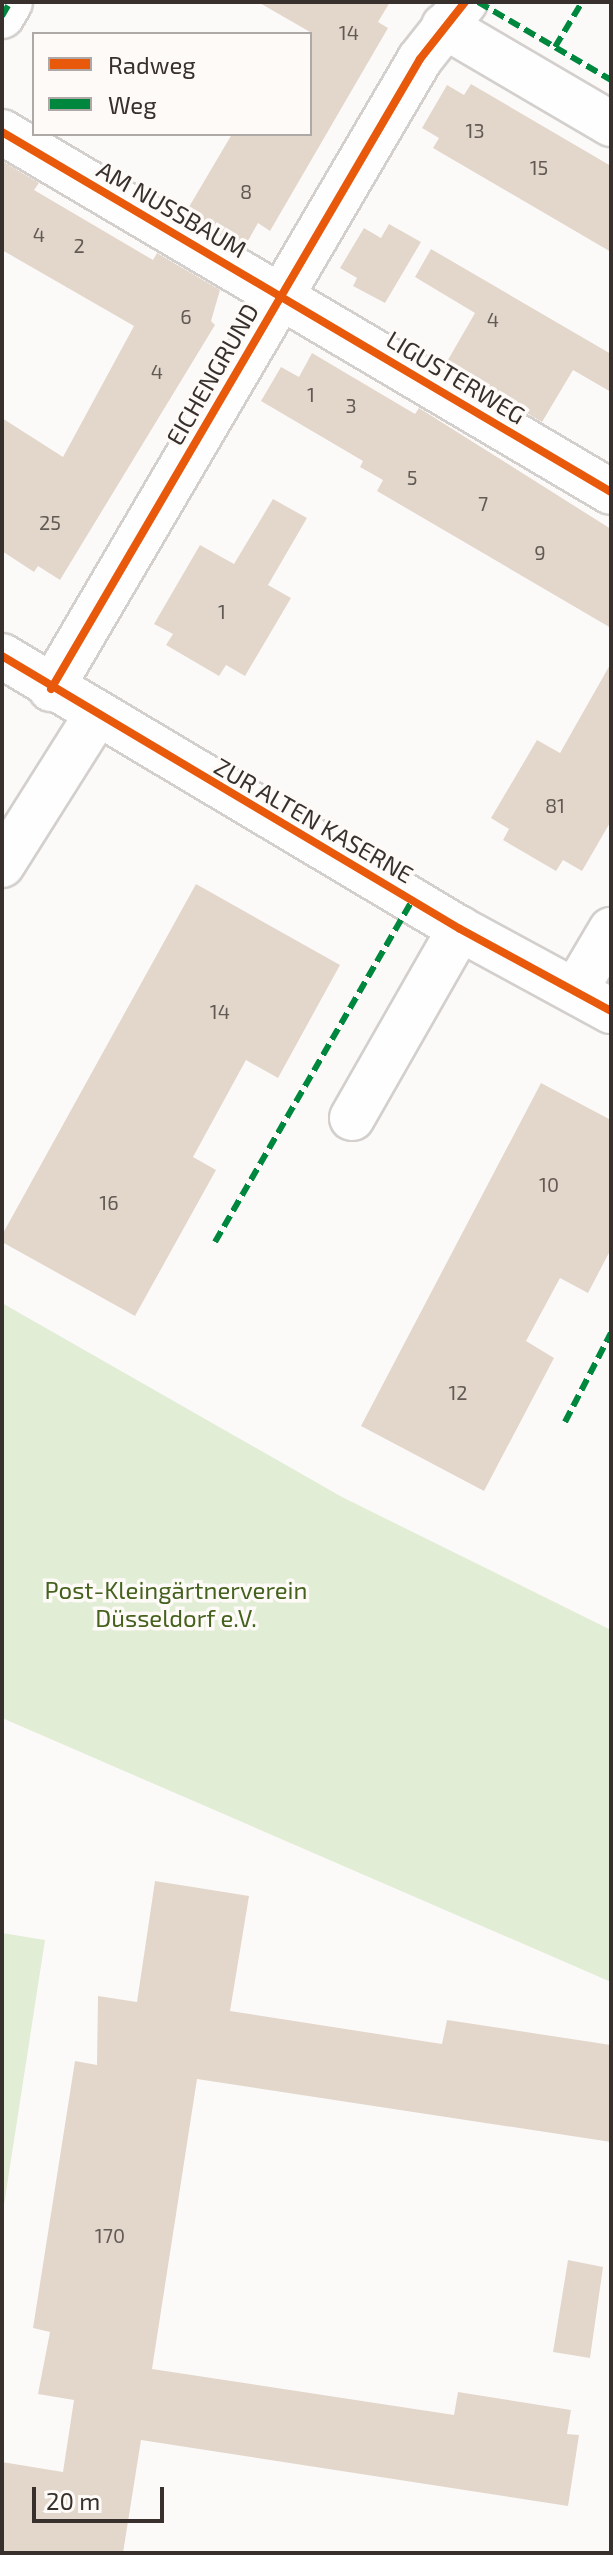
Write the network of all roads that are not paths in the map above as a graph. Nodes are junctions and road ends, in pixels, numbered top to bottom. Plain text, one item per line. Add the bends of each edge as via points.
1 (10, 2) edge
2 (454, 14) edge
3 (2, 16) edge
4 (611, 124) edge
5 (2, 132) edge
6 (280, 296) junction
7 (611, 492) edge
8 (2, 656) edge
9 (51, 689) junction
10 (96, 716) junction
11 (2, 865) edge
12 (460, 929) junction
13 (611, 930) edge
14 (593, 1001) edge
15 (352, 1118) dead end

1 - 3 street
2 - 4 street, EICHENGRUND
2 - 6 street, EICHENGRUND
5 - 6 street, AM NUSSBAUM
6 - 7 street, LIGUSTERWEG
6 - 9 street, EICHENGRUND
8 - 9 street, ZUR ALTEN KASERNE
9 - 10 street, ZUR ALTEN KASERNE
10 - 11 street
10 - 12 street, ZUR ALTEN KASERNE
12 - 14 street, ZUR ALTEN KASERNE
12 - 15 street
13 - 14 street

